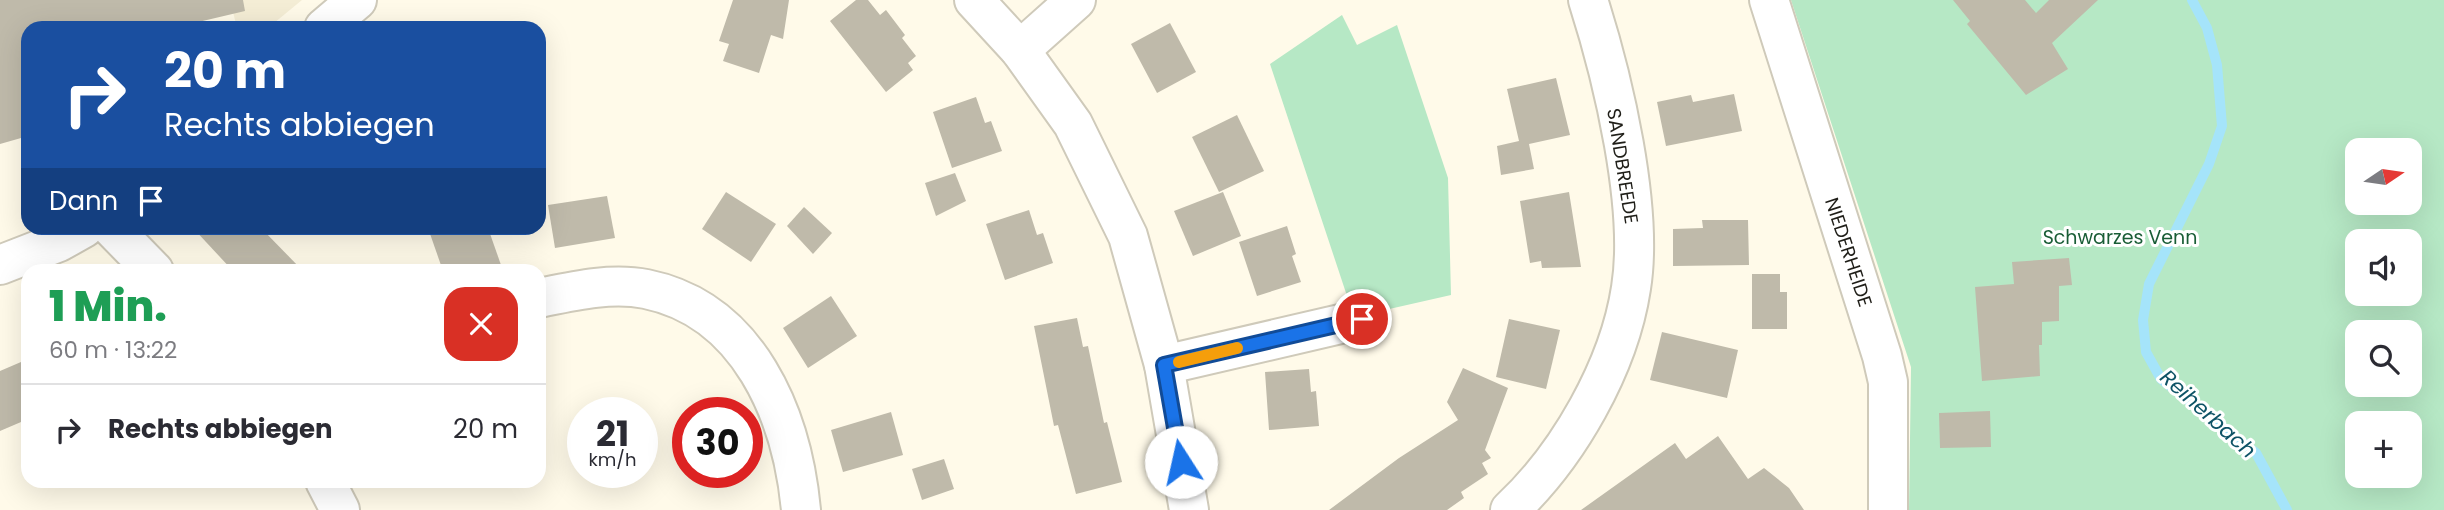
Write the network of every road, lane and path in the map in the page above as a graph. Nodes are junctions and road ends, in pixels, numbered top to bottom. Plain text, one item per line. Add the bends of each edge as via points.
1 (357, 0) edge
2 (974, 0) edge
3 (1076, 0) edge
4 (1588, 0) edge
5 (1769, 0) edge
6 (332, 21) edge
7 (1020, 50) junction
8 (72, 235) edge
9 (119, 235) edge
10 (147, 264) edge
11 (0, 265) edge
12 (546, 297) edge
13 (1362, 319) dead end
14 (1164, 365) junction
15 (329, 488) edge
16 (340, 510) edge
17 (801, 510) edge
18 (1189, 510) edge
19 (1510, 510) edge
20 (1888, 510) edge

1 - 6 street
2 - 7 street
3 - 7 street
4 - 19 street, SANDBREEDE via 1615,107 1634,214 1631,288 1617,341 1568,444
5 - 20 street, NIEDERHEIDE via 1882,356 1888,382
7 - 14 street via 1073,124 1128,236
8 - 11 street
9 - 10 street
12 - 17 street via 594,288 645,289 689,303 725,329 759,368 782,421 798,475
13 - 14 street
14 - 18 street
15 - 16 street

